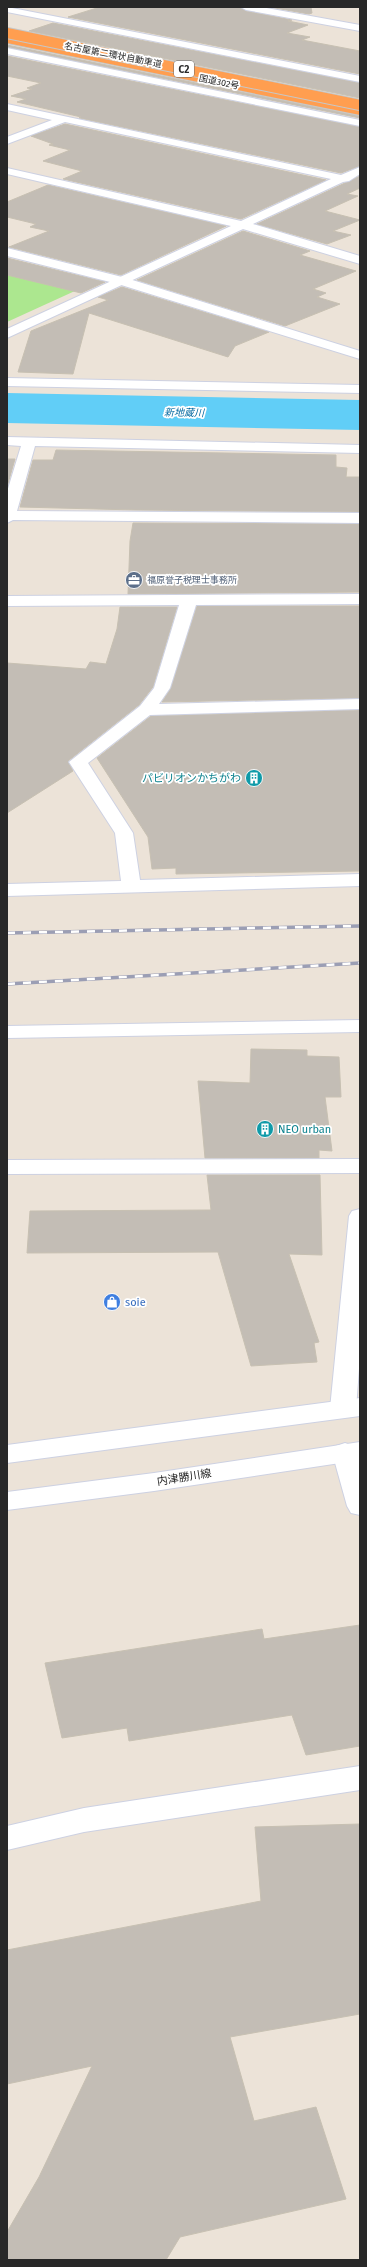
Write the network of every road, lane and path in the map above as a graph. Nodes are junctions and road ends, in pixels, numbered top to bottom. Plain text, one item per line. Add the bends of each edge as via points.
1 (30, 7) edge
2 (246, 7) edge
3 (7, 9) edge
4 (18, 11) junction
5 (7, 24) edge
6 (360, 28) edge
7 (7, 33) edge
8 (7, 40) edge
9 (7, 51) edge
10 (254, 58) junction
11 (214, 65) junction
12 (237, 69) dead end
13 (197, 72) junction
14 (360, 78) edge
15 (237, 86) junction
16 (357, 91) edge
17 (319, 103) junction
18 (360, 105) edge
19 (280, 106) junction
20 (7, 107) edge
21 (360, 110) edge
22 (64, 119) junction
23 (360, 123) edge
24 (7, 141) edge
25 (360, 170) edge
26 (7, 171) edge
27 (342, 178) junction
28 (360, 183) edge
29 (243, 225) junction
30 (7, 252) edge
31 (360, 260) edge
32 (122, 281) junction
33 (7, 334) edge
34 (360, 355) edge
35 (7, 382) edge
36 (360, 389) edge
37 (7, 441) edge
38 (29, 442) junction
39 (360, 449) edge
40 (7, 516) edge
41 (360, 518) edge
42 (360, 599) edge
43 (189, 600) junction
44 (7, 601) edge
45 (360, 704) edge
46 (146, 710) junction
47 (360, 880) edge
48 (130, 885) junction
49 (7, 890) edge
50 (360, 1026) edge
51 (7, 1032) edge
52 (360, 1166) edge
53 (7, 1167) edge
54 (360, 1216) edge
55 (351, 1408) edge
56 (353, 1452) edge
57 (7, 1454) edge
58 (7, 1501) edge
59 (360, 1506) edge
60 (360, 1778) edge
61 (7, 1838) edge

1 - 4 street
2 - 6 street
3 - 4 street
4 - 10 street
5 - 11 highway, 名古屋第二環状自動車道 / C2
7 - 13 highway, 名古屋第二環状自動車道 / C2, bridge
8 - 15 highway, 国道302号
9 - 19 street
10 - 14 street
10 - 15 street
11 - 12 highway
11 - 16 highway, 名古屋第二環状自動車道 / C2
13 - 18 highway, 名古屋第二環状自動車道 / C2, bridge
13 - 21 highway, bridge
15 - 17 highway, 国道302号
17 - 19 street
17 - 21 highway, 国道302号
19 - 23 street
20 - 22 street
22 - 24 street
22 - 27 street
25 - 27 street
26 - 29 street
27 - 28 street
27 - 29 street
29 - 31 street
29 - 32 street
30 - 32 street
32 - 33 street
32 - 34 street
35 - 36 street
37 - 38 street
38 - 39 street
38 - 40 street
40 - 41 street
42 - 43 street
43 - 44 street
43 - 46 street via 162,688
45 - 46 street
46 - 48 street via 78,762 124,833
47 - 48 street
48 - 49 street
50 - 51 street
52 - 53 street
54 - 55 street
55 - 57 street
56 - 58 street, 内津勝川線
56 - 59 street
60 - 61 street via 84,1820

